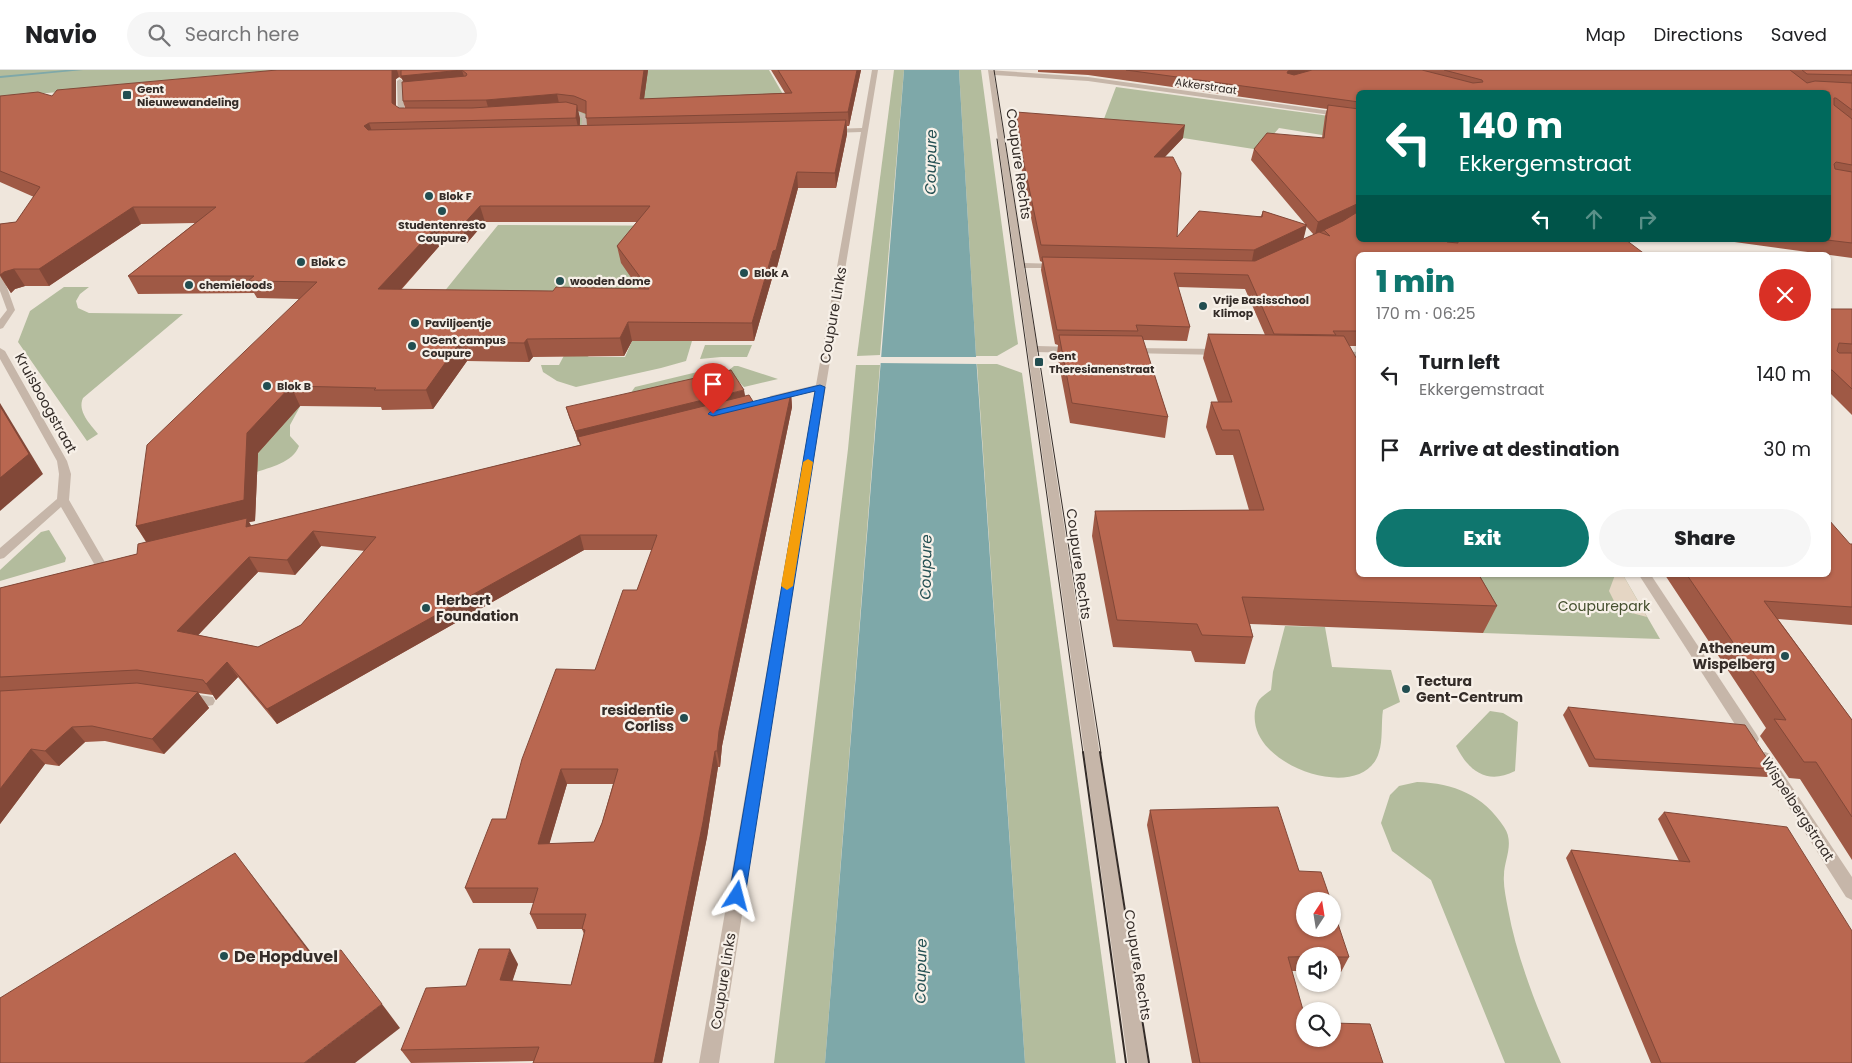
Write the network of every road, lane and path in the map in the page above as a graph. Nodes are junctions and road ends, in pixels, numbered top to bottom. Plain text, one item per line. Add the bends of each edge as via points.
1 (874, 70) edge
2 (991, 71) edge
3 (400, 80) edge
4 (420, 91) edge
5 (401, 93) junction
6 (553, 112) edge
7 (1356, 117) edge
8 (412, 119) edge
9 (864, 130) junction
10 (825, 131) edge
11 (584, 136) junction
12 (593, 136) edge
13 (574, 137) edge
14 (1019, 265) junction
15 (1064, 266) edge
16 (0, 279) edge
17 (0, 326) edge
18 (1031, 349) junction
19 (1081, 350) edge
20 (0, 351) edge
21 (1118, 351) edge
22 (1233, 352) edge
23 (1330, 354) edge
24 (1356, 354) edge
25 (820, 387) junction
26 (760, 402) edge
27 (63, 500) junction
28 (0, 555) edge
29 (100, 564) edge
30 (1647, 577) edge
31 (169, 695) edge
32 (208, 701) edge
33 (1852, 892) edge
34 (710, 1063) edge
35 (1138, 1063) edge

1 - 9 street, Coupure Links
2 - 7 street, Akkerstraat via 1088,79
2 - 14 street, Coupure Rechts
3 - 5 street
4 - 5 street
5 - 8 street via 401,117
6 - 11 street via 585,117
9 - 10 street
9 - 25 street, Coupure Links
11 - 12 street
11 - 13 street
14 - 15 street
14 - 18 street, Coupure Rechts
16 - 17 street via 11,310
18 - 19 street
18 - 35 street, Coupure Rechts
20 - 27 street, Kruisboogstraat via 62,461 65,474
21 - 22 street
23 - 24 street
25 - 26 street
25 - 34 street, Coupure Links
27 - 28 street
27 - 29 street
30 - 33 street, Wispelbergstraat
31 - 32 street

